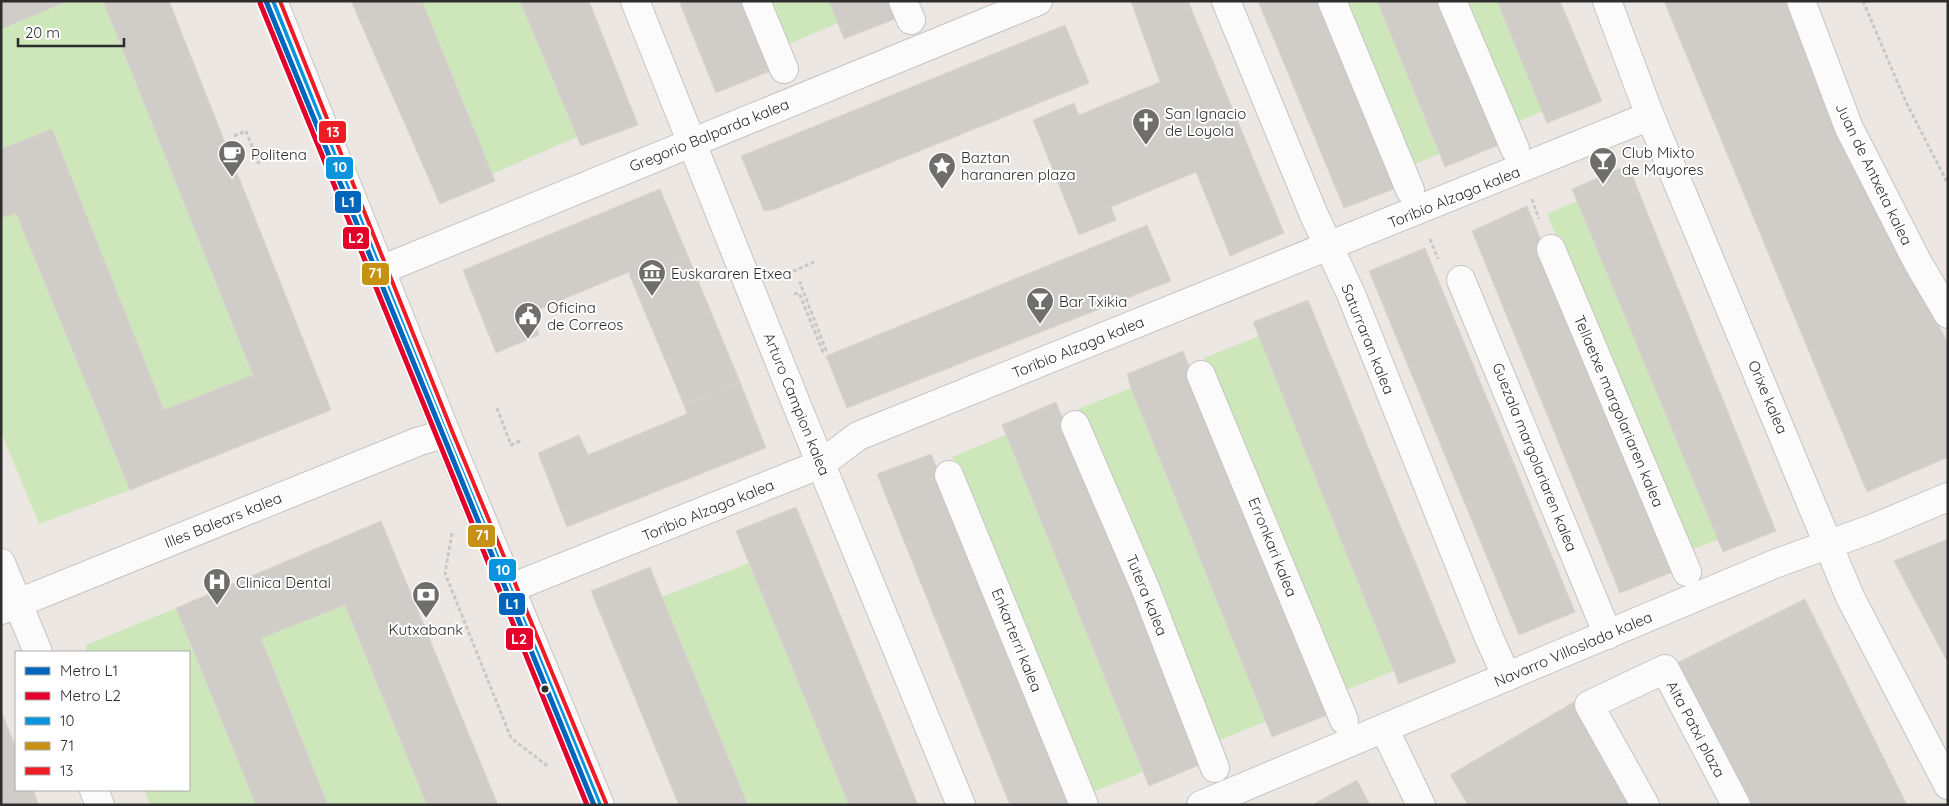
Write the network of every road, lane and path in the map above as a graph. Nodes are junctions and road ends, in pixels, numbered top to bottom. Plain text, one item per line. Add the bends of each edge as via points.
1 (273, 1) edge
2 (635, 1) edge
3 (756, 1) edge
4 (1038, 1) edge
5 (1226, 1) edge
6 (1332, 1) edge
7 (1452, 1) edge
8 (1607, 1) edge
9 (1801, 1) edge
10 (1863, 1) edge
11 (784, 69) dead end
12 (1650, 116) junction
13 (234, 136) dead end
14 (691, 143) junction
15 (1515, 149) dead end
16 (259, 164) dead end
17 (1948, 184) edge
18 (1410, 190) dead end
19 (1429, 238) dead end
20 (1329, 246) junction
21 (1551, 249) dead end
22 (814, 262) dead end
23 (1439, 263) dead end
24 (381, 270) junction
25 (787, 274) dead end
26 (1461, 280) dead end
27 (802, 283) dead end
28 (794, 294) dead end
29 (1948, 314) edge
30 (1201, 375) dead end
31 (497, 408) dead end
32 (1075, 425) dead end
33 (446, 433) junction
34 (523, 440) dead end
35 (821, 464) junction
36 (949, 476) dead end
37 (1948, 498) edge
38 (452, 530) dead end
39 (1828, 543) junction
40 (1, 563) edge
41 (1687, 572) dead end
42 (510, 588) junction
43 (10, 607) edge
44 (1608, 635) junction
45 (37, 651) edge
46 (1507, 677) junction
47 (1344, 720) dead end
48 (1384, 728) junction
49 (550, 768) dead end
50 (1215, 768) dead end
51 (1948, 785) edge
52 (94, 791) edge
53 (100, 805) edge
54 (600, 805) edge
55 (961, 805) edge
56 (1084, 805) edge
57 (1200, 805) edge
58 (1421, 805) edge
59 (1645, 805) edge
60 (1736, 805) edge

1 - 24 street
2 - 14 street, Arturo Campion kalea
3 - 11 street
4 - 14 street, Gregorio Balparda kalea
5 - 20 street, Saturraran kalea
6 - 18 street
7 - 15 street
8 - 12 street, Orixe kalea
9 - 29 street, Juan de Antxeta kalea via 1849,128 1918,263
10 - 17 path via 1906,100
12 - 20 street, Toribio Alzaga kalea
12 - 39 street, Orixe kalea
13 - 16 path via 246,131
14 - 24 street, Gregorio Balparda kalea
14 - 35 street, Arturo Campion kalea
19 - 23 path
20 - 35 street, Toribio Alzaga kalea via 858,436
20 - 46 street, Saturraran kalea
21 - 41 street, Tellaetxe margolariaren kalea
22 - 25 path
24 - 33 street
26 - 44 street, Guezala margolariaren kalea
27 - 28 path via 826,350 823,352 799,293
30 - 47 street, Erronkari kalea
31 - 34 path via 510,445
32 - 50 street, Tutera kalea via 1146,590
33 - 42 street
33 - 43 street, Illes Balears kalea
35 - 42 street, Toribio Alzaga kalea
35 - 55 street, Arturo Campion kalea
36 - 56 street, Enkarterri kalea
37 - 39 street, Navarro Villoslada kalea
38 - 49 path via 445,573 511,738
39 - 44 street, Navarro Villoslada kalea
39 - 51 street, Orixe kalea via 1850,597
40 - 43 street
42 - 54 street
43 - 45 street
44 - 46 street, Navarro Villoslada kalea
46 - 48 street, Navarro Villoslada kalea
48 - 57 street, Navarro Villoslada kalea
48 - 58 street
52 - 53 street
59 - 60 street, Aita Patxi plaza via 1589,705 1665,670

